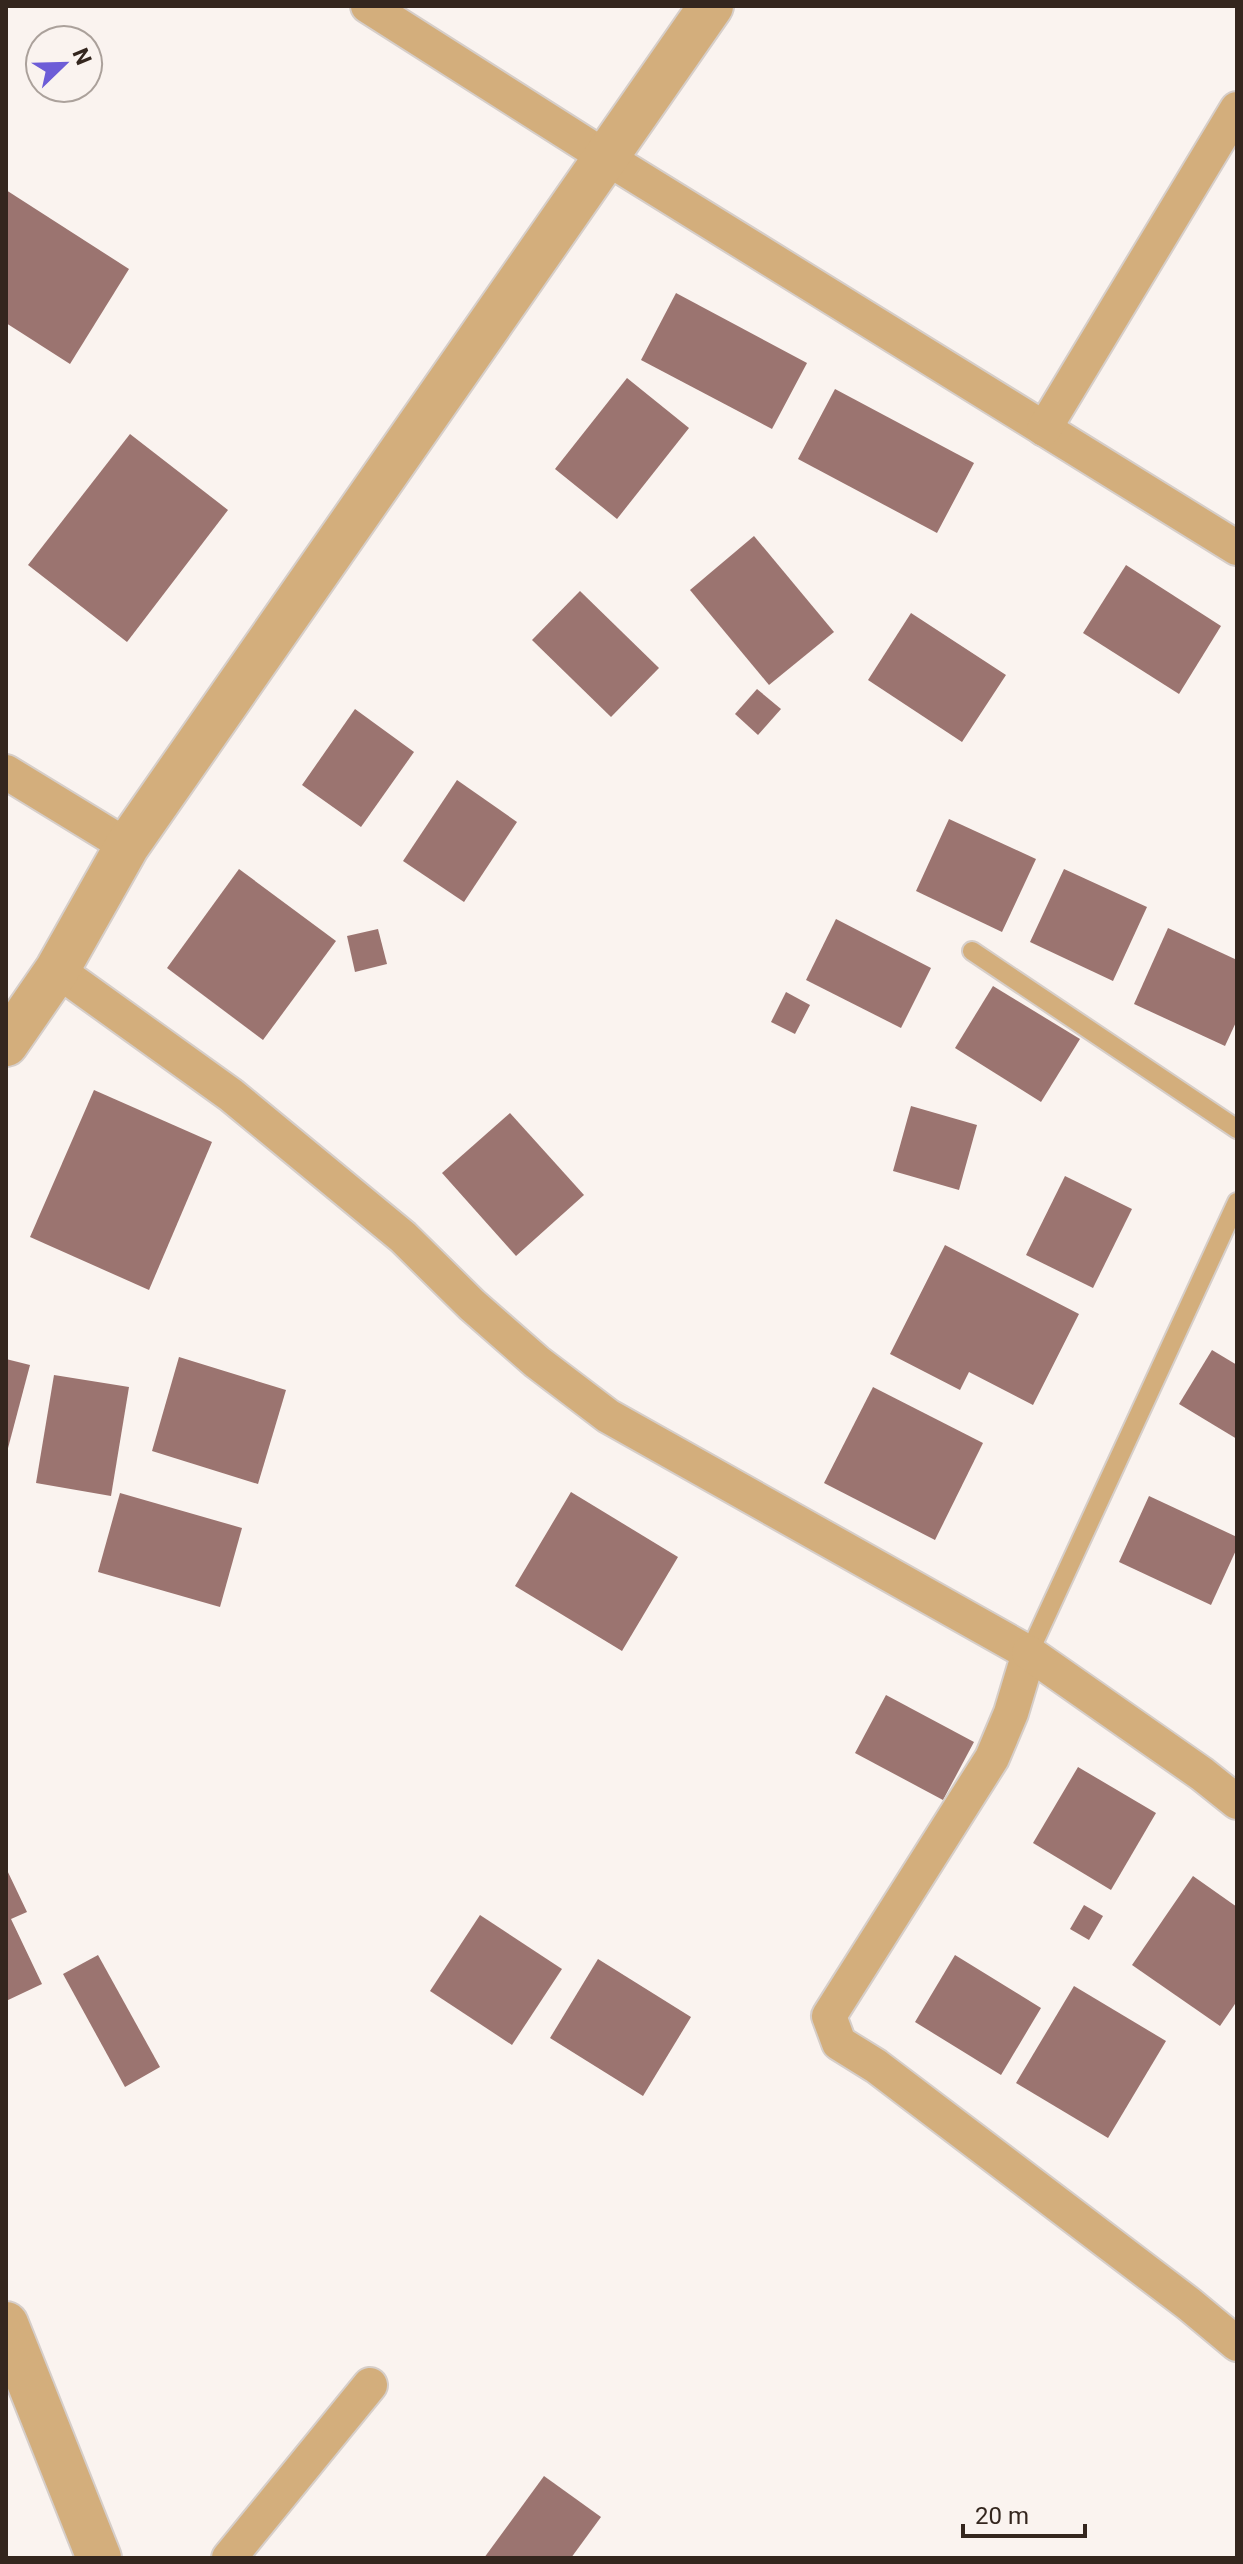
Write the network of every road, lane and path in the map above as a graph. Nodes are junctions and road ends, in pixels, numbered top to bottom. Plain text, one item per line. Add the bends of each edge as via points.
1 (368, 6) edge
2 (711, 6) edge
3 (1237, 109) edge
4 (607, 158) junction
5 (1044, 429) junction
6 (1237, 548) edge
7 (6, 772) edge
8 (127, 846) junction
9 (972, 951) dead end
10 (57, 970) junction
11 (6, 1044) edge
12 (1237, 1129) edge
13 (1237, 1202) edge
14 (1029, 1653) junction
15 (1237, 1802) edge
16 (6, 2324) edge
17 (1237, 2344) edge
18 (370, 2385) dead end
19 (99, 2558) edge
20 (229, 2558) edge

1 - 4 street
2 - 4 street
3 - 5 street
4 - 5 street
4 - 8 street
5 - 6 street
7 - 8 street
8 - 10 street
9 - 12 lane
10 - 11 street
10 - 14 street via 231,1095 403,1237 537,1362 608,1416
13 - 14 lane
14 - 15 street
14 - 17 street via 992,1758 829,2016 839,2043 888,2075
16 - 19 street
18 - 20 street

